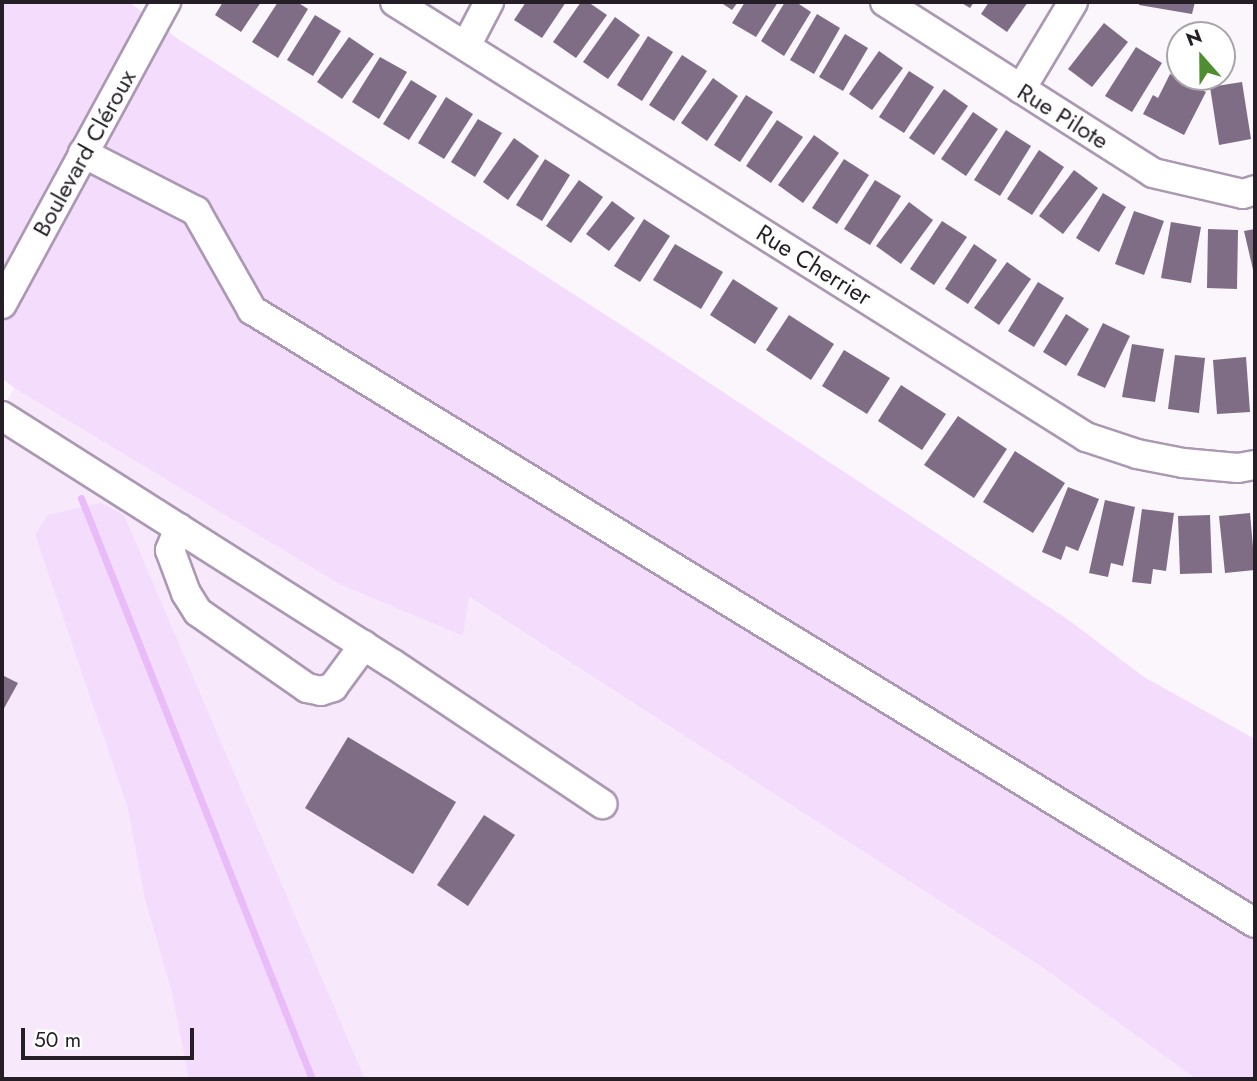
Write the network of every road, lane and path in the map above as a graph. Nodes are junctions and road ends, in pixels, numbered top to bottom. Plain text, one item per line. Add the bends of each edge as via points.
1 (166, 2) edge
2 (395, 2) edge
3 (489, 2) edge
4 (885, 2) edge
5 (1073, 2) edge
6 (466, 46) junction
7 (1021, 89) junction
8 (83, 153) junction
9 (1255, 190) edge
10 (2, 304) edge
11 (2, 416) edge
12 (1255, 465) edge
13 (178, 528) junction
14 (364, 645) junction
15 (602, 804) dead end
16 (1255, 923) edge

1 - 8 street, Boulevard Cléroux
2 - 6 street, Rue Cherrier
3 - 6 street
4 - 7 street, Rue Pilote
5 - 7 street
6 - 12 street, Rue Cherrier via 1086,437 1183,463
7 - 9 street, Rue Pilote via 1153,173 1243,194
8 - 10 street, Boulevard Cléroux
8 - 16 street via 196,211 252,310
11 - 13 street
13 - 14 street
13 - 14 street via 170,550 198,612 307,688 321,691 333,687
14 - 15 street

